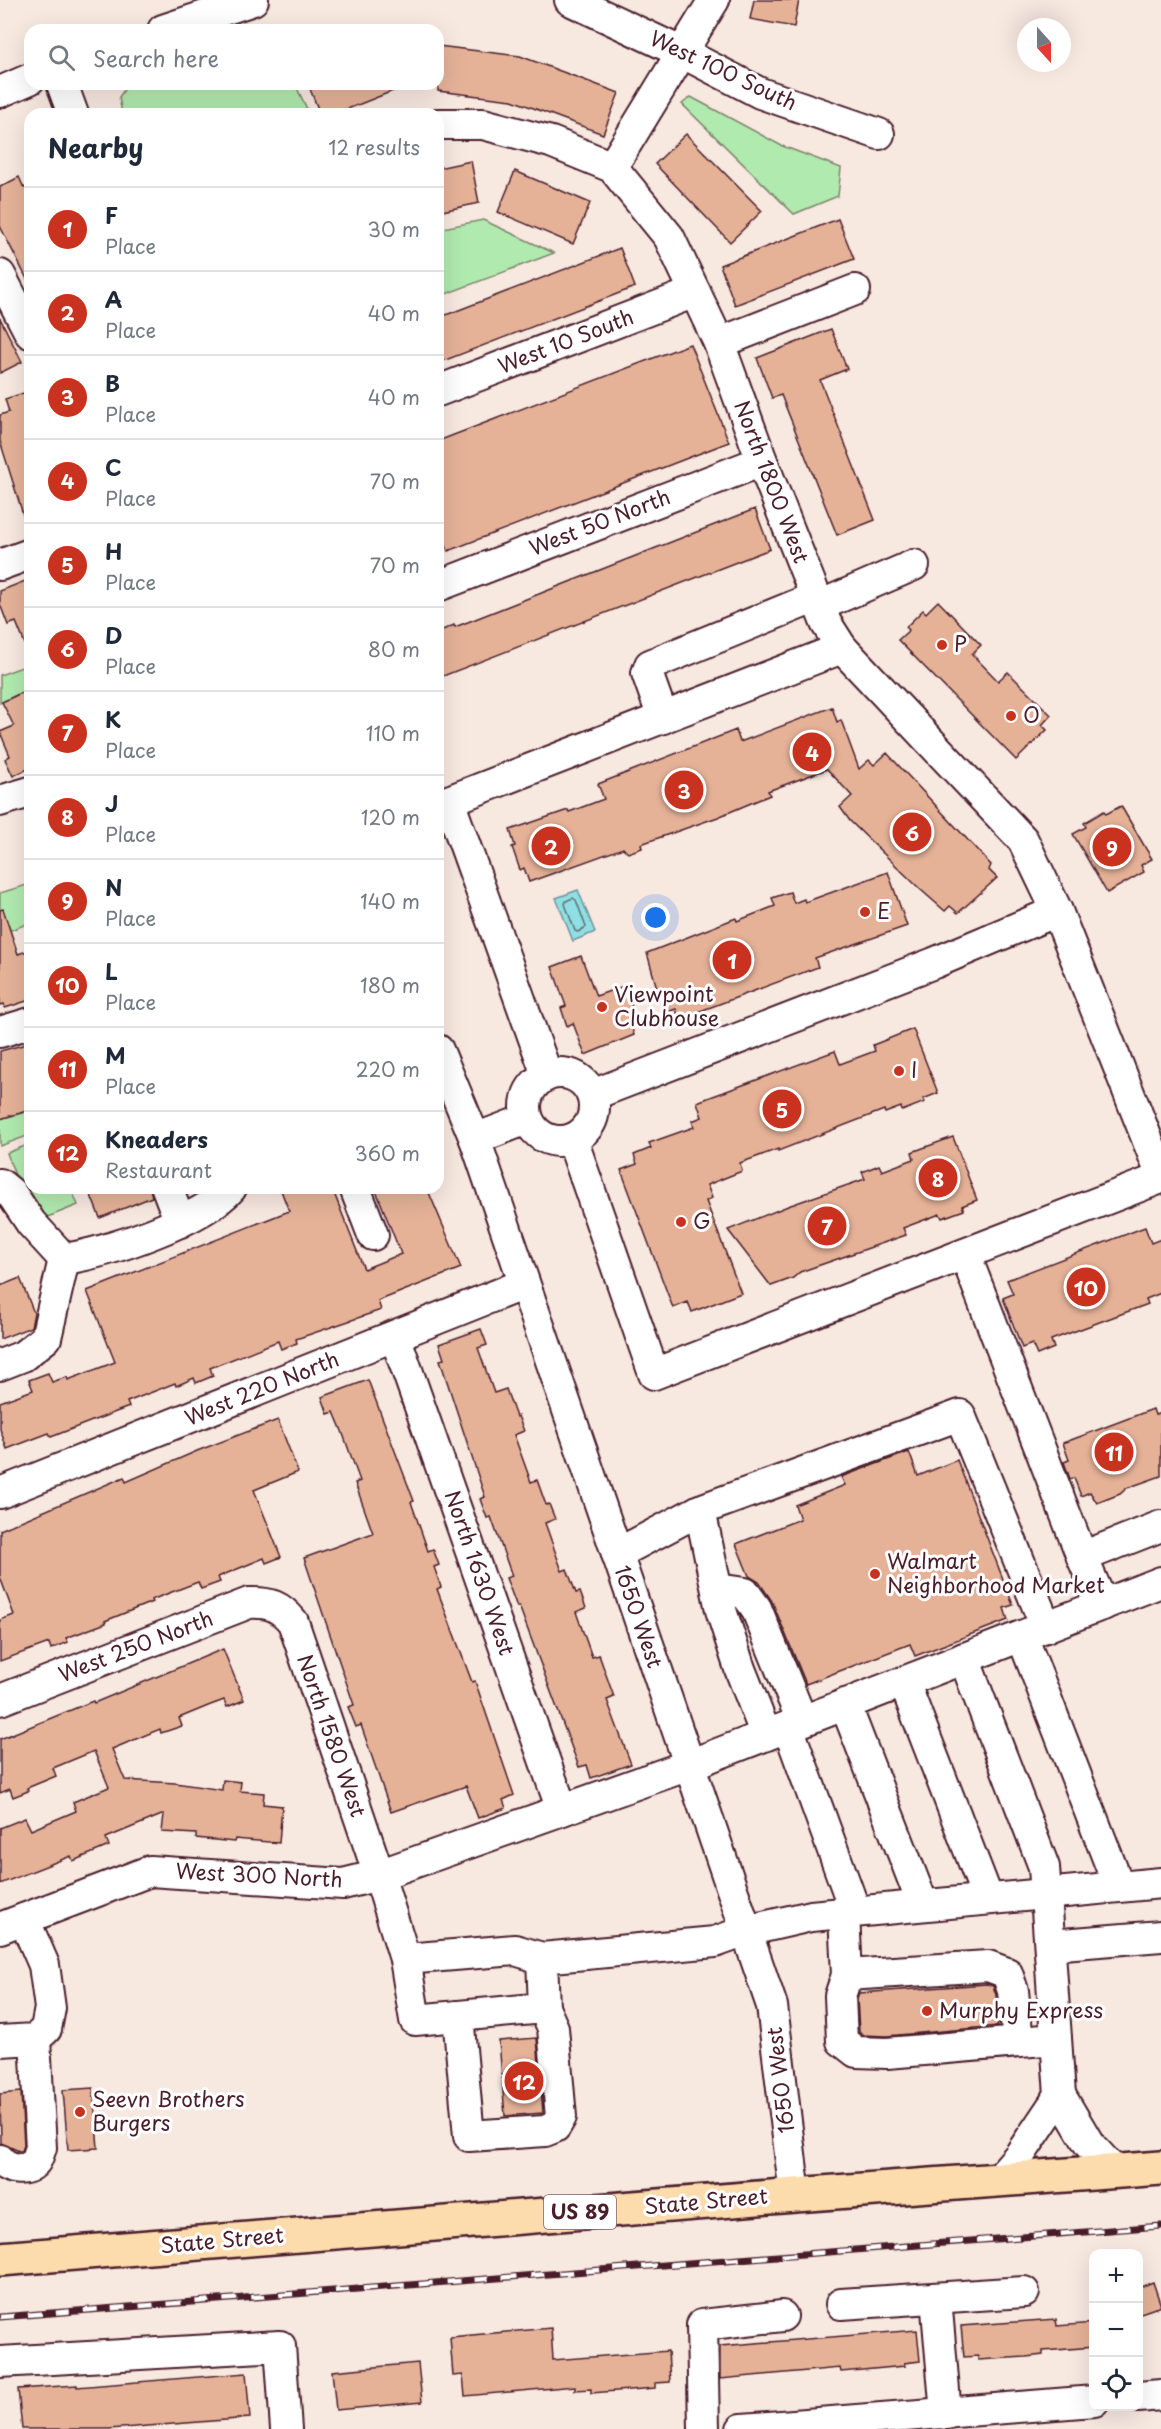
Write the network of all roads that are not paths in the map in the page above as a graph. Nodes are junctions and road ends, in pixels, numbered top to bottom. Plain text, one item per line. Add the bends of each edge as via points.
1 (570, 0) edge
2 (714, 0) edge
3 (234, 3) edge
4 (179, 24) edge
5 (683, 53) junction
6 (24, 82) edge
7 (64, 90) edge
8 (0, 92) edge
9 (71, 108) edge
10 (444, 124) edge
11 (879, 134) dead end
12 (612, 167) junction
13 (0, 275) edge
14 (855, 290) dead end
15 (700, 302) junction
16 (24, 321) edge
17 (719, 343) junction
18 (444, 389) edge
19 (762, 461) junction
20 (24, 556) edge
21 (914, 565) dead end
22 (0, 566) edge
23 (444, 584) edge
24 (818, 602) junction
25 (842, 648) junction
26 (663, 718) junction
27 (24, 794) edge
28 (0, 801) edge
29 (444, 803) edge
30 (444, 806) edge
31 (1057, 911) junction
32 (24, 1025) edge
33 (0, 1032) edge
34 (444, 1070) edge
35 (547, 1075) junction
36 (592, 1095) junction
37 (527, 1119) junction
38 (475, 1139) junction
39 (572, 1139) junction
40 (1161, 1176) edge
41 (0, 1184) edge
42 (169, 1194) edge
43 (226, 1194) edge
44 (358, 1194) edge
45 (180, 1222) junction
46 (373, 1235) dead end
47 (965, 1254) junction
48 (64, 1259) junction
49 (524, 1284) junction
50 (395, 1336) junction
51 (0, 1365) edge
52 (0, 1493) edge
53 (700, 1510) junction
54 (1161, 1526) edge
55 (617, 1554) junction
56 (1082, 1557) junction
57 (1161, 1582) edge
58 (717, 1589) junction
59 (273, 1604) joint
60 (1103, 1605) junction
61 (1034, 1632) junction
62 (964, 1658) junction
63 (904, 1682) junction
64 (0, 1700) edge
65 (845, 1704) junction
66 (785, 1727) junction
67 (689, 1765) junction
68 (562, 1810) junction
69 (379, 1875) junction
70 (1161, 1883) edge
71 (1119, 1887) junction
72 (1046, 1893) junction
73 (988, 1899) junction
74 (923, 1905) junction
75 (850, 1912) junction
76 (12, 1923) edge
77 (746, 1931) junction
78 (1161, 1936) edge
79 (1050, 1945) junction
80 (542, 1958) junction
81 (405, 1959) junction
82 (847, 1975) junction
83 (544, 2008) junction
84 (458, 2016) junction
85 (35, 2039) junction
86 (1056, 2039) junction
87 (0, 2041) edge
88 (1018, 2042) junction
89 (1060, 2096) junction
90 (0, 2160) edge
91 (1161, 2168) edge
92 (1114, 2171) junction
93 (998, 2180) junction
94 (795, 2195) junction
95 (0, 2259) edge
96 (1024, 2292) dead end
97 (936, 2298) junction
98 (841, 2304) dead end
99 (782, 2316) dead end
100 (0, 2362) edge
101 (1161, 2395) edge
102 (1143, 2397) edge
103 (1089, 2401) edge
104 (946, 2414) junction
105 (286, 2429) edge
106 (704, 2429) edge
107 (742, 2429) edge

1 - 5 street, West 100 South
2 - 5 street
3 - 4 street
5 - 11 street, West 100 South via 760,93
5 - 12 street
6 - 8 street
7 - 9 street
10 - 12 street via 483,124 551,142
12 - 15 street, North 1800 West via 669,237
13 - 16 street
14 - 17 street
15 - 17 street, North 1800 West
15 - 18 street, West 10 South
17 - 19 street, North 1800 West
19 - 23 street, West 50 North
19 - 24 street, North 1800 West
20 - 22 street
21 - 24 street
24 - 25 street, North 1800 West
24 - 26 street via 650,665 647,673
25 - 26 street
25 - 31 street, North 1800 West via 1023,840
26 - 29 street
27 - 28 street
30 - 35 street
31 - 36 street via 954,955
31 - 40 street, North 1800 West
32 - 33 street
34 - 38 street, 1650 West
35 - 36 street via 574,1076
35 - 37 street via 531,1088
36 - 39 street via 591,1121
37 - 38 street
37 - 39 street via 541,1136 561,1141
38 - 49 street, 1650 West
39 - 47 street via 654,1374
40 - 47 street
41 - 48 street
42 - 45 street
43 - 45 street via 201,1213
44 - 46 street
45 - 48 street via 89,1256
47 - 56 street
48 - 51 street via 46,1338 22,1356
49 - 50 street, West 220 North
49 - 55 street, 1650 West
50 - 52 street, West 220 North
50 - 68 street, North 1630 West
53 - 55 street
53 - 58 street
53 - 61 street via 960,1415
54 - 56 street
55 - 67 street, 1650 West
56 - 60 street
57 - 60 street, West 300 North
58 - 66 street via 740,1669
58 - 66 street via 745,1593 756,1608
59 - 64 street, West 250 North via 249,1603
59 - 69 street, North 1580 West via 293,1622
60 - 61 street, West 300 North
61 - 62 street, West 300 North
61 - 71 street
62 - 63 street, West 300 North
62 - 72 street via 1044,1867
63 - 65 street, West 300 North
63 - 73 street
65 - 66 street, West 300 North
65 - 74 street
66 - 67 street, West 300 North
66 - 75 street
67 - 68 street, West 300 North
67 - 77 street, 1650 West
68 - 69 street, West 300 North
69 - 76 street, West 300 North via 343,1884 150,1870
69 - 81 street, North 1580 West
70 - 71 street
71 - 72 street
72 - 73 street
72 - 79 street
73 - 74 street
74 - 75 street
75 - 77 street via 811,1916
75 - 82 street
76 - 85 street via 44,1965 50,2008 46,2029
77 - 80 street via 716,1942
77 - 94 street, 1650 West via 772,2006
78 - 79 street
79 - 86 street
80 - 81 street via 515,1950
80 - 83 street
81 - 84 street, North 1580 West via 415,2020
82 - 88 street via 988,1966 1007,1973 1013,1991
82 - 88 street via 840,1996 842,2040 856,2052
83 - 84 street
83 - 84 street via 553,2028 561,2117 555,2127 545,2131 468,2136
85 - 87 street
85 - 90 street via 41,2148 35,2163 27,2168 12,2169
86 - 88 street
86 - 89 street
89 - 92 street via 1089,2144
89 - 93 street
91 - 92 main road, State Street / US 89
92 - 93 main road, State Street / US 89
93 - 94 main road, State Street / US 89
94 - 95 main road, State Street / US 89
96 - 97 street
97 - 98 street
97 - 104 street
99 - 106 street via 702,2325
100 - 105 street via 280,2346
101 - 102 street
103 - 104 street
104 - 107 street

